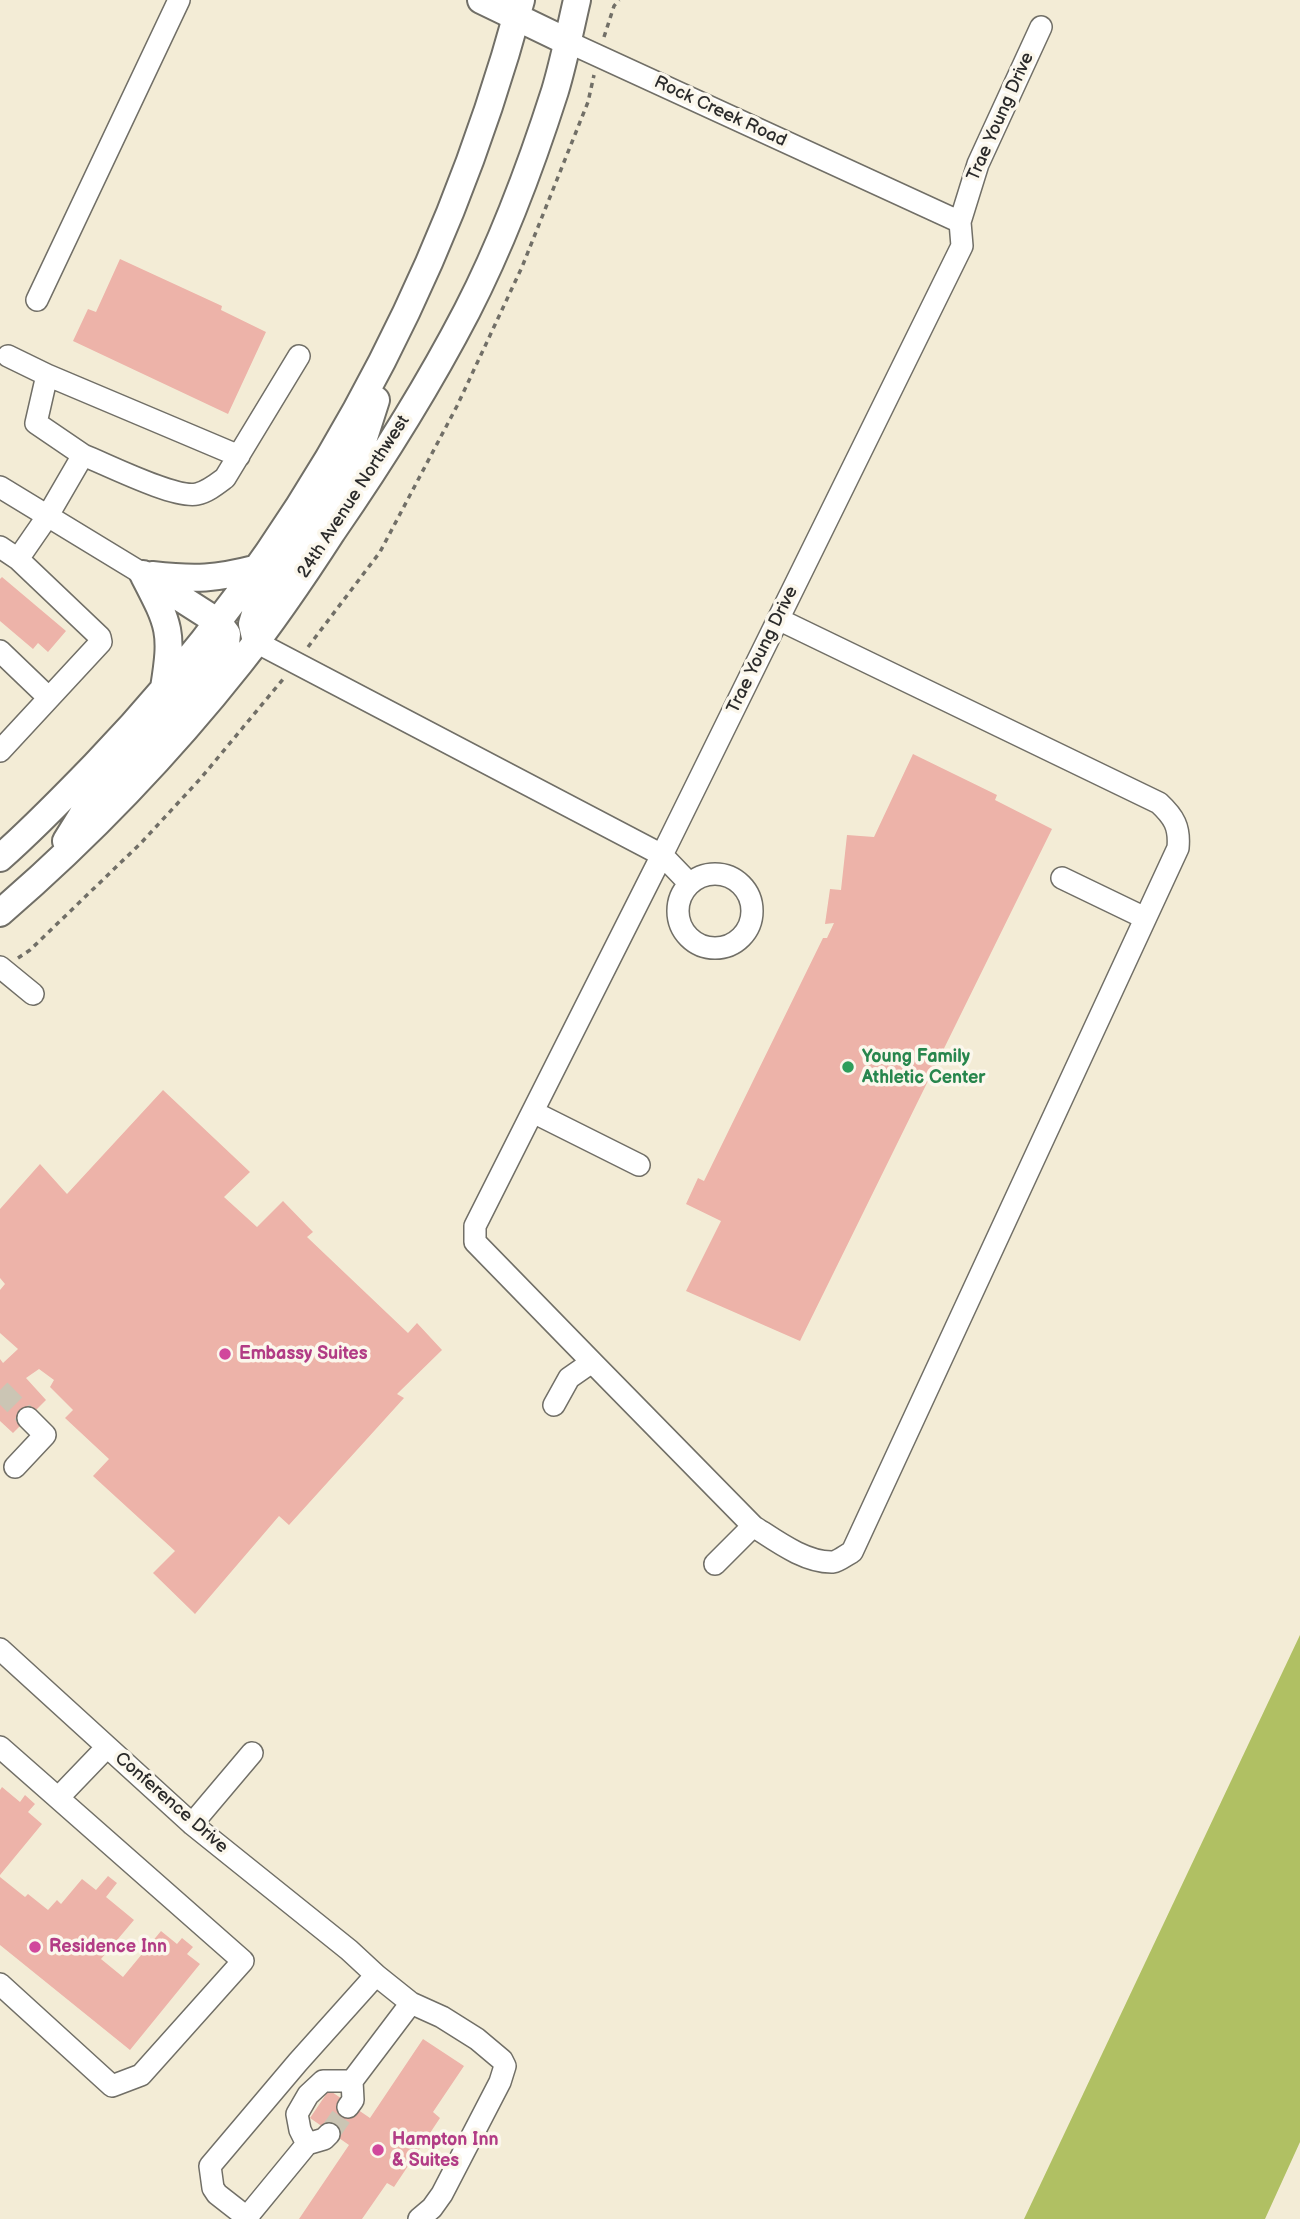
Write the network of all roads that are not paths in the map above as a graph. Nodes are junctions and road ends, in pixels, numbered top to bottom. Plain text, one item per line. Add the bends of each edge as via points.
1 (179, 0) edge
2 (481, 0) edge
3 (577, 0) edge
4 (519, 8) edge
5 (1041, 27) dead end
6 (568, 42) junction
7 (960, 222) junction
8 (37, 300) dead end
9 (396, 335) junction
10 (8, 356) dead end
11 (299, 356) dead end
12 (47, 375) junction
13 (83, 454) junction
14 (239, 456) junction
15 (0, 487) edge
16 (47, 517) junction
17 (9, 553) edge
18 (258, 568) junction
19 (143, 574) junction
20 (778, 619) junction
21 (218, 622) junction
22 (256, 642) junction
23 (0, 651) edge
24 (164, 689) junction
25 (49, 698) junction
26 (0, 751) edge
27 (662, 855) junction
28 (0, 858) edge
29 (45, 874) junction
30 (1062, 878) dead end
31 (689, 884) dead end
32 (0, 913) edge
33 (1144, 918) junction
34 (0, 967) edge
35 (33, 994) dead end
36 (533, 1112) junction
37 (639, 1165) dead end
38 (593, 1362) junction
39 (554, 1405) dead end
40 (28, 1418) tunnel mouth
41 (15, 1467) dead end
42 (753, 1526) junction
43 (715, 1564) dead end
44 (2, 1656) edge
45 (0, 1747) edge
46 (107, 1747) junction
47 (252, 1753) dead end
48 (58, 1798) junction
49 (192, 1824) junction
50 (376, 1975) junction
51 (0, 1984) edge
52 (411, 2003) junction
53 (352, 2081) junction
54 (348, 2107) tunnel mouth
55 (329, 2134) tunnel mouth
56 (307, 2144) junction
57 (248, 2218) edge
58 (419, 2219) edge

1 - 8 street
2 - 4 main road, Rock Creek Road
3 - 6 main road, 24th Avenue Northwest
4 - 6 main road, Rock Creek Road
4 - 9 main road via 476,148
5 - 7 street, Trae Young Drive via 978,164
6 - 7 street, Rock Creek Road
6 - 22 main road, 24th Avenue Northwest via 527,171 468,310 391,443
7 - 20 street, Trae Young Drive via 962,246
9 - 18 main road via 324,469
9 - 22 main road via 361,447 257,607 252,624
10 - 12 street
11 - 14 street
12 - 13 street via 36,423
12 - 14 street
13 - 14 street via 176,493 195,495 225,478
13 - 16 street
15 - 16 street
16 - 17 street
16 - 19 street
17 - 25 street via 100,637 98,645
18 - 19 main road via 191,580
18 - 21 main road
19 - 21 main road
19 - 24 main road via 169,633
20 - 27 street, Trae Young Drive
20 - 33 street, Trae Young Drive via 1158,803 1174,817 1180,834 1178,848
21 - 24 main road
21 - 29 main road via 227,634 226,644 92,799
22 - 27 street
22 - 29 main road, 24th Avenue Northwest via 155,763
23 - 25 street
24 - 28 main road via 69,792
25 - 26 street
27 - 31 street
27 - 36 street, Trae Young Drive
29 - 32 main road, 24th Avenue Northwest
30 - 33 street
33 - 42 street, Trae Young Drive via 852,1552 835,1562 814,1559
34 - 35 street
36 - 37 street
36 - 38 street, Trae Young Drive via 475,1226 475,1242
38 - 39 street via 569,1378
38 - 42 street, Trae Young Drive
40 - 41 street via 45,1435
42 - 43 street
44 - 46 street, Conference Drive
45 - 48 street
46 - 48 street
46 - 49 street, Conference Drive
47 - 49 street
48 - 51 street via 243,1961 141,2075 112,2086
49 - 50 street, Conference Drive
50 - 52 street, Conference Drive
50 - 57 street via 210,2166 217,2194
52 - 53 street
52 - 58 street, Conference Drive via 477,2039 505,2066 442,2194
53 - 54 street via 353,2099
53 - 56 street via 323,2081 308,2095 297,2114
55 - 56 street
56 - 57 street

